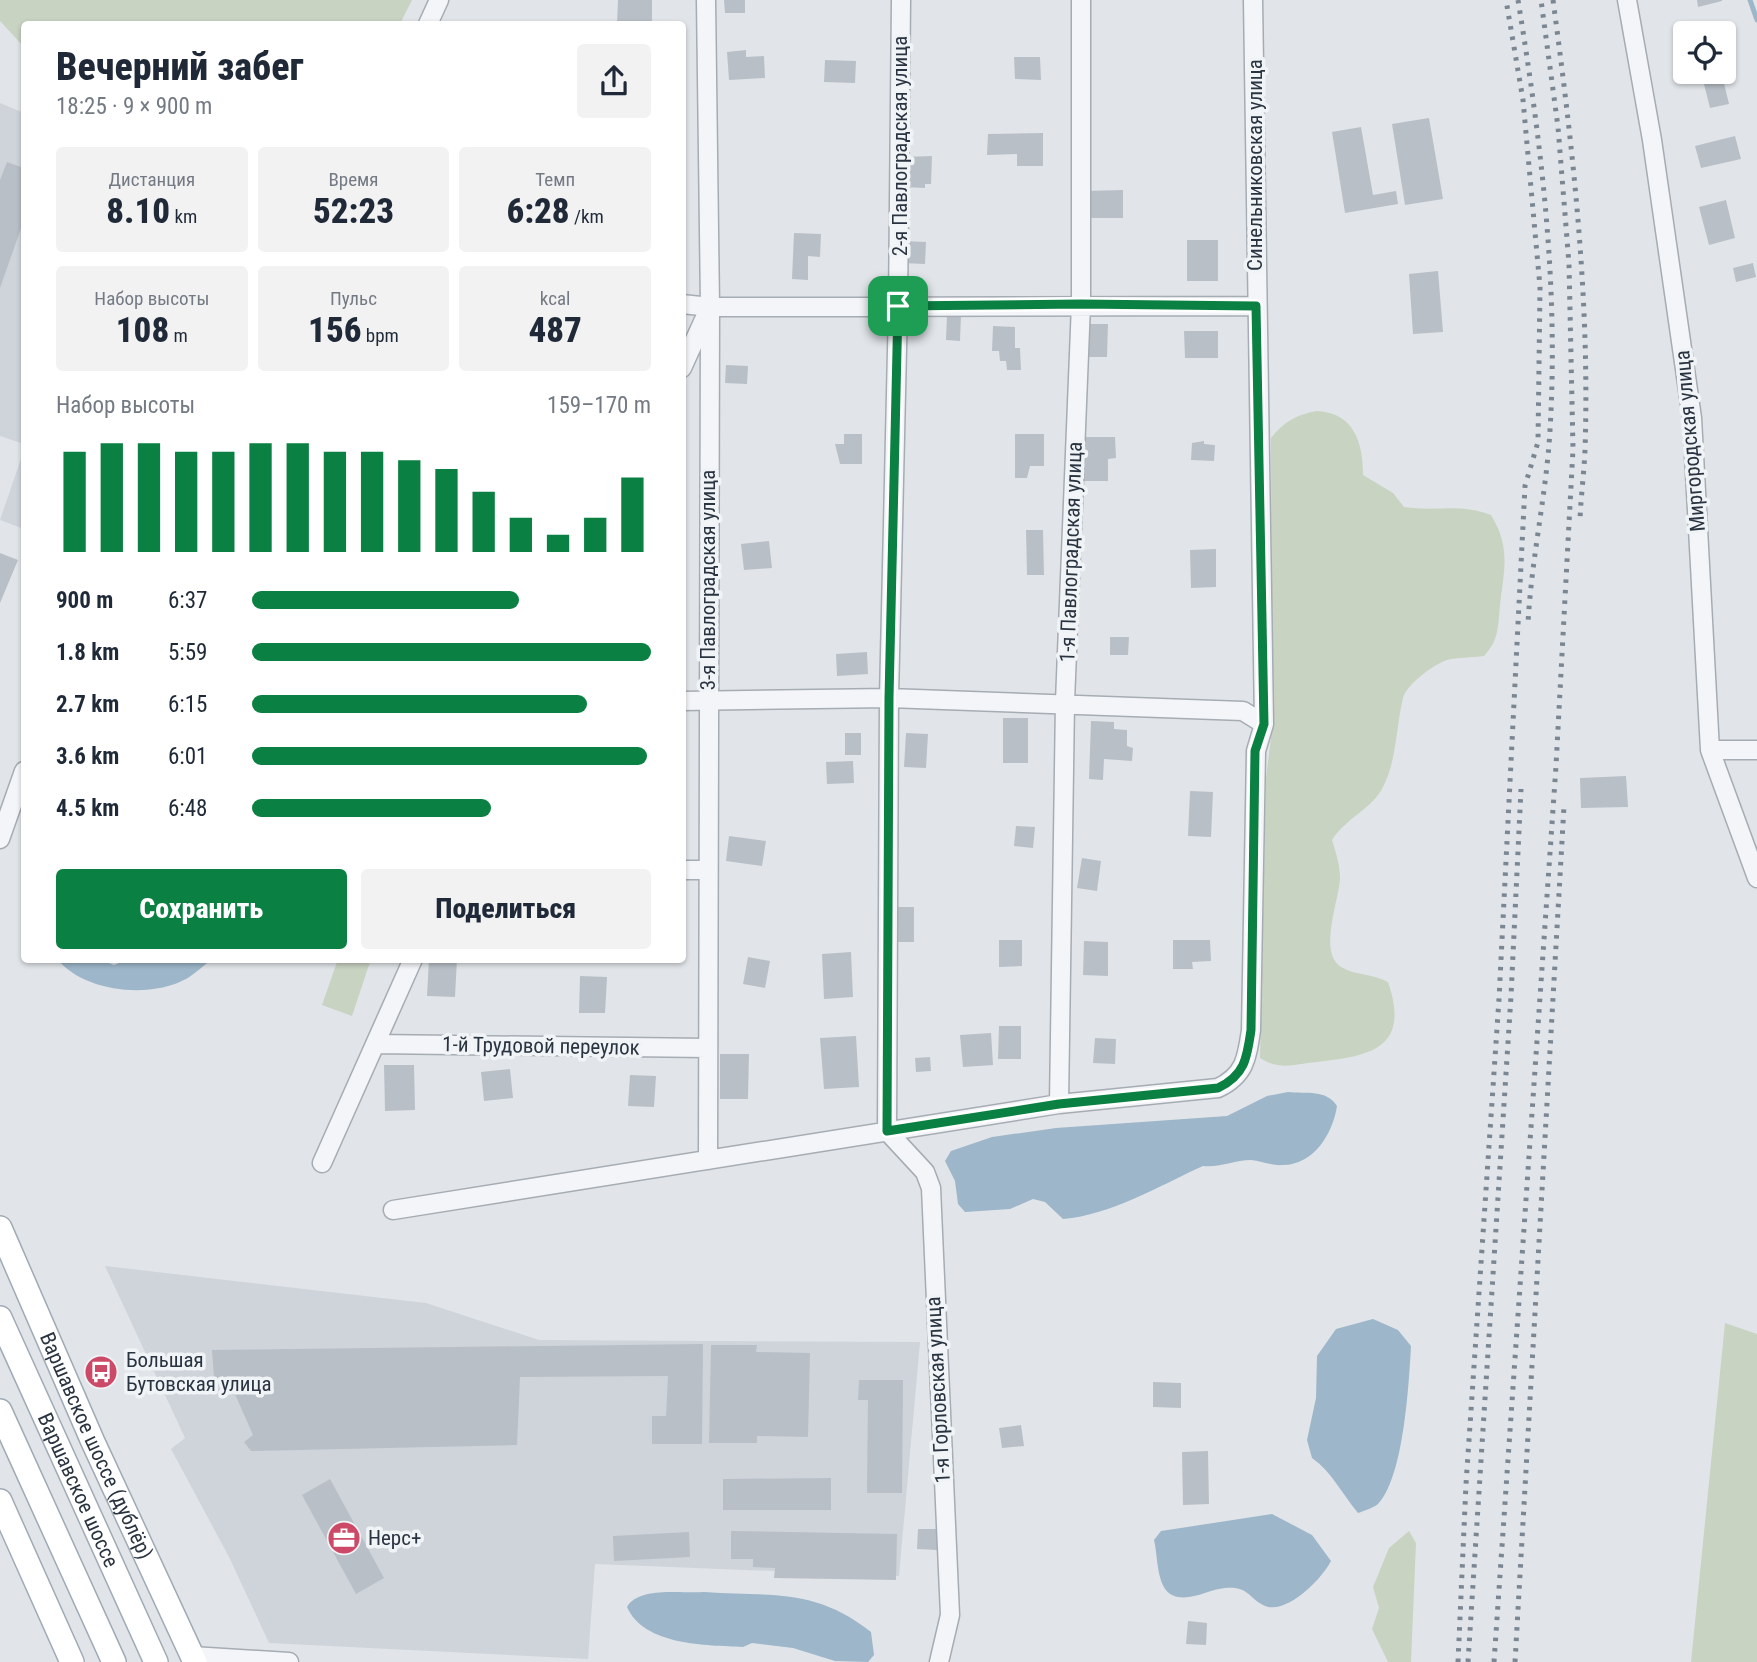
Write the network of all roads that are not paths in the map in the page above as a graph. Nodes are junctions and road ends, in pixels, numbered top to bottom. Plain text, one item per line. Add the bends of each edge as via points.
1 (439, 0) edge
2 (706, 0) edge
3 (901, 0) edge
4 (1082, 0) edge
5 (1253, 0) edge
6 (1627, 0) edge
7 (429, 21) edge
8 (686, 304) edge
9 (1081, 304) junction
10 (898, 306) junction
11 (1256, 306) junction
12 (710, 307) junction
13 (686, 359) edge
14 (889, 698) junction
15 (686, 701) edge
16 (707, 701) junction
17 (1065, 702) junction
18 (1264, 724) junction
19 (1710, 750) junction
20 (1757, 750) edge
21 (21, 780) edge
22 (0, 839) edge
23 (686, 870) edge
24 (708, 870) junction
25 (1757, 878) edge
26 (411, 963) edge
27 (375, 1044) junction
28 (707, 1048) junction
29 (1059, 1104) junction
30 (887, 1131) junction
31 (708, 1160) junction
32 (322, 1163) dead end
33 (393, 1210) dead end
34 (0, 1228) edge
35 (0, 1318) edge
36 (0, 1411) edge
37 (0, 1501) edge
38 (193, 1659) edge
39 (72, 1662) edge
40 (114, 1662) edge
41 (156, 1662) edge
42 (289, 1662) edge
43 (939, 1662) edge

1 - 7 street
2 - 12 street, 3-я Павлоградская улица
3 - 10 street, 2-я Павлоградская улица
4 - 9 street, 1-я Павлоградская улица
5 - 11 street, Синельниковская улица
6 - 19 street, Миргородская улица via 1692,418
8 - 12 street
9 - 10 street
9 - 11 street
9 - 17 street, 1-я Павлоградская улица
10 - 12 street
10 - 14 street, 2-я Павлоградская улица
11 - 18 street, Синельниковская улица
12 - 13 street
12 - 16 street, 3-я Павлоградская улица
14 - 16 street
14 - 17 street
14 - 30 street, 2-я Павлоградская улица
15 - 16 street
16 - 24 street, 3-я Павлоградская улица
17 - 18 street via 1243,711
17 - 29 street, 1-я Павлоградская улица
18 - 29 street, Синельниковская улица via 1255,751 1251,1030 1247,1057 1235,1080 1218,1088
19 - 20 street
19 - 25 street, Миргородская улица
21 - 22 street
23 - 24 street
24 - 28 street, 3-я Павлоградская улица
26 - 27 street
27 - 28 street, 1-й Трудовой переулок
27 - 32 street
28 - 31 street, 3-я Павлоградская улица
29 - 30 street
30 - 31 street
30 - 43 street, 1-я Горловская улица via 925,1172 931,1188 950,1615
31 - 33 street
34 - 38 main road, Варшавское шоссе (дублёр)
35 - 41 main road, Варшавское шоссе
36 - 40 main road, Варшавское шоссе
37 - 39 main road
38 - 42 street

